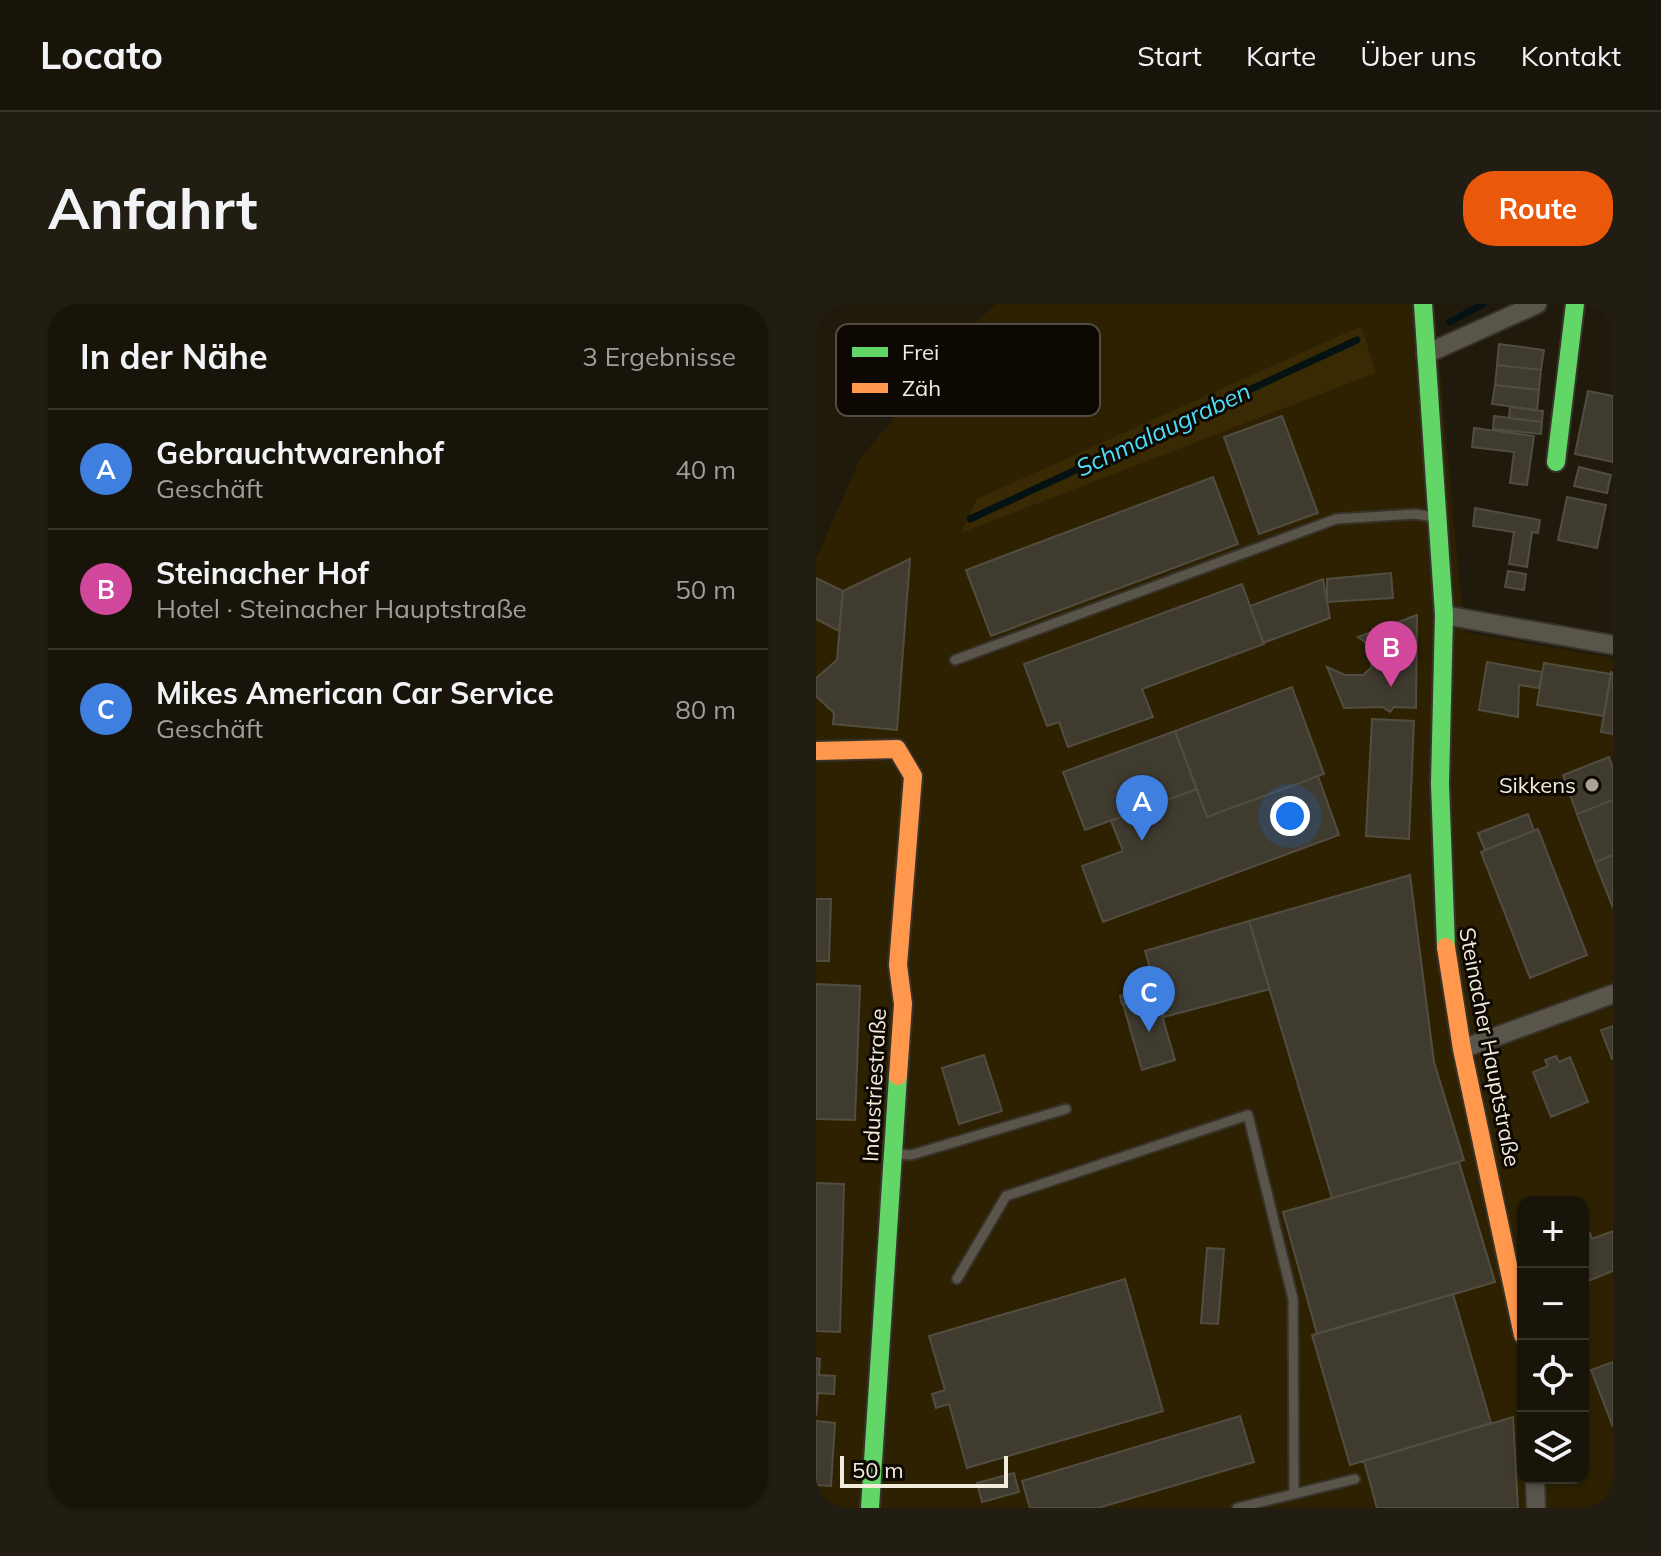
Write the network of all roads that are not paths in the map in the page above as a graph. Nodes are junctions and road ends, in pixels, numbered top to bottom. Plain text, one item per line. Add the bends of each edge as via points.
1 (1423, 304) edge
2 (1537, 304) edge
3 (1575, 304) edge
4 (1426, 354) junction
5 (1556, 462) dead end
6 (1438, 518) junction
7 (1444, 615) junction
8 (1613, 645) edge
9 (955, 660) dead end
10 (816, 751) edge
11 (1613, 994) edge
12 (1462, 1049) junction
13 (1066, 1109) dead end
14 (894, 1154) junction
15 (957, 1279) dead end
16 (1517, 1307) edge
17 (1355, 1479) dead end
18 (1535, 1484) edge
19 (1294, 1494) junction
20 (870, 1508) edge
21 (1237, 1508) edge
22 (1536, 1508) edge

1 - 4 street, Steinacher Hauptstraße
2 - 4 street
3 - 5 street
4 - 6 street, Steinacher Hauptstraße
6 - 7 street, Steinacher Hauptstraße
6 - 9 lane via 1415,514 1336,519
7 - 8 street
7 - 12 street, Steinacher Hauptstraße via 1443,931
10 - 14 street, Industriestraße via 897,749 913,776 898,965 903,1004
11 - 12 street
12 - 16 street, Steinacher Hauptstraße
13 - 14 lane via 911,1155
14 - 20 street, Industriestraße
15 - 19 lane via 1006,1196 1248,1115 1293,1299
17 - 19 lane
18 - 22 street
19 - 21 lane

